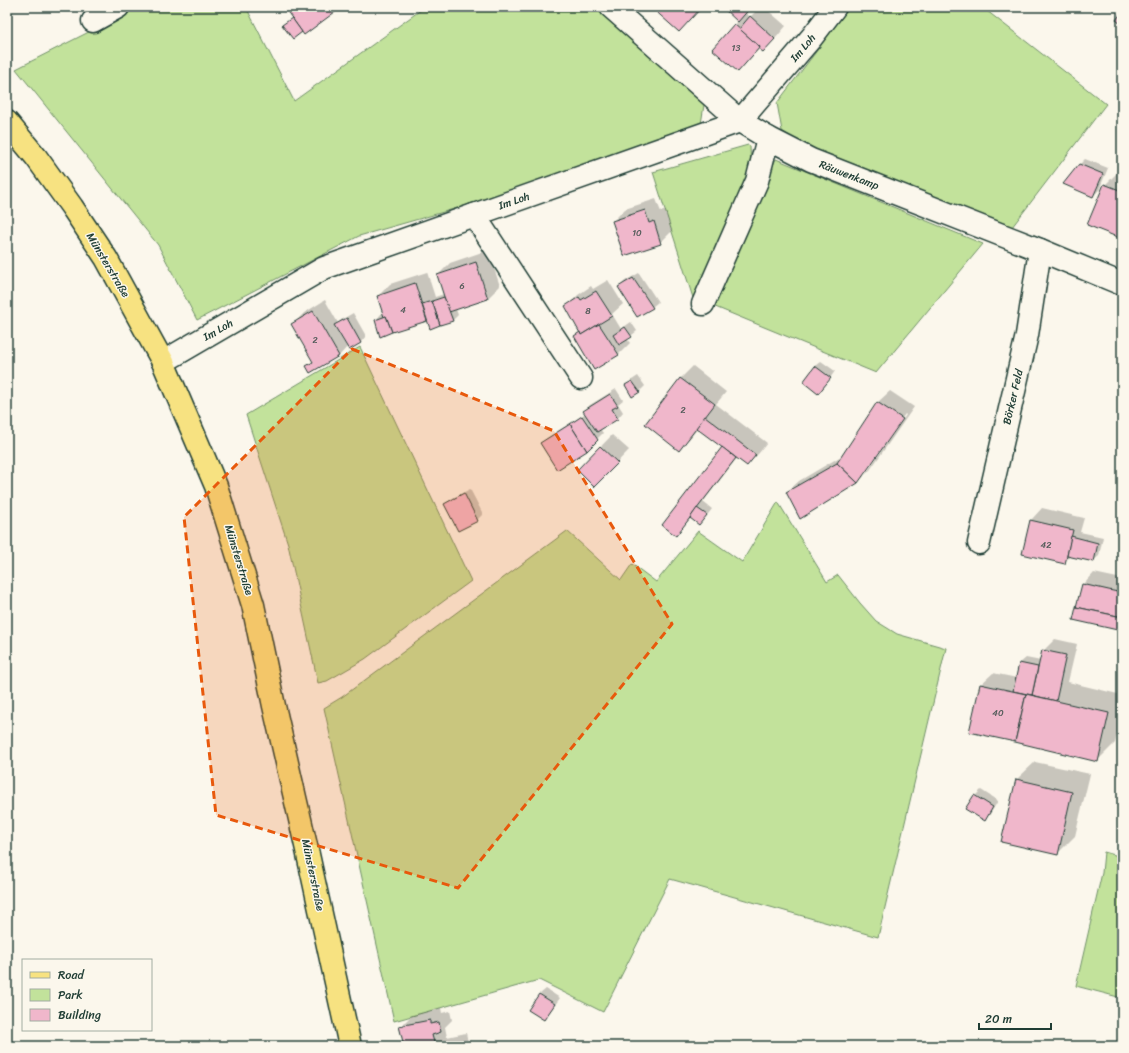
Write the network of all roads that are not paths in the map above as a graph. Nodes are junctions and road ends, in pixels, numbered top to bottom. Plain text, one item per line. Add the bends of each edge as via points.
1 (118, 7) edge
2 (611, 7) edge
3 (835, 7) edge
4 (93, 21) dead end
5 (740, 121) junction
6 (7, 122) edge
7 (768, 138) junction
8 (474, 215) junction
9 (1040, 250) junction
10 (1122, 284) edge
11 (703, 304) dead end
12 (163, 362) junction
13 (581, 378) dead end
14 (979, 544) dead end
15 (350, 1046) edge

1 - 4 street
2 - 5 street, Räuwenkamp
3 - 5 street, Im Loh
5 - 7 street, Räuwenkamp
5 - 8 street, Im Loh
6 - 12 main road, Münsterstraße via 36,157 106,258
7 - 9 street, Räuwenkamp via 811,160
7 - 11 street via 757,181
8 - 12 street, Im Loh via 324,268
8 - 13 street
9 - 10 street, Räuwenkamp
9 - 14 street, Börker Feld via 1028,335
12 - 15 main road, Münsterstraße via 216,486 253,605

